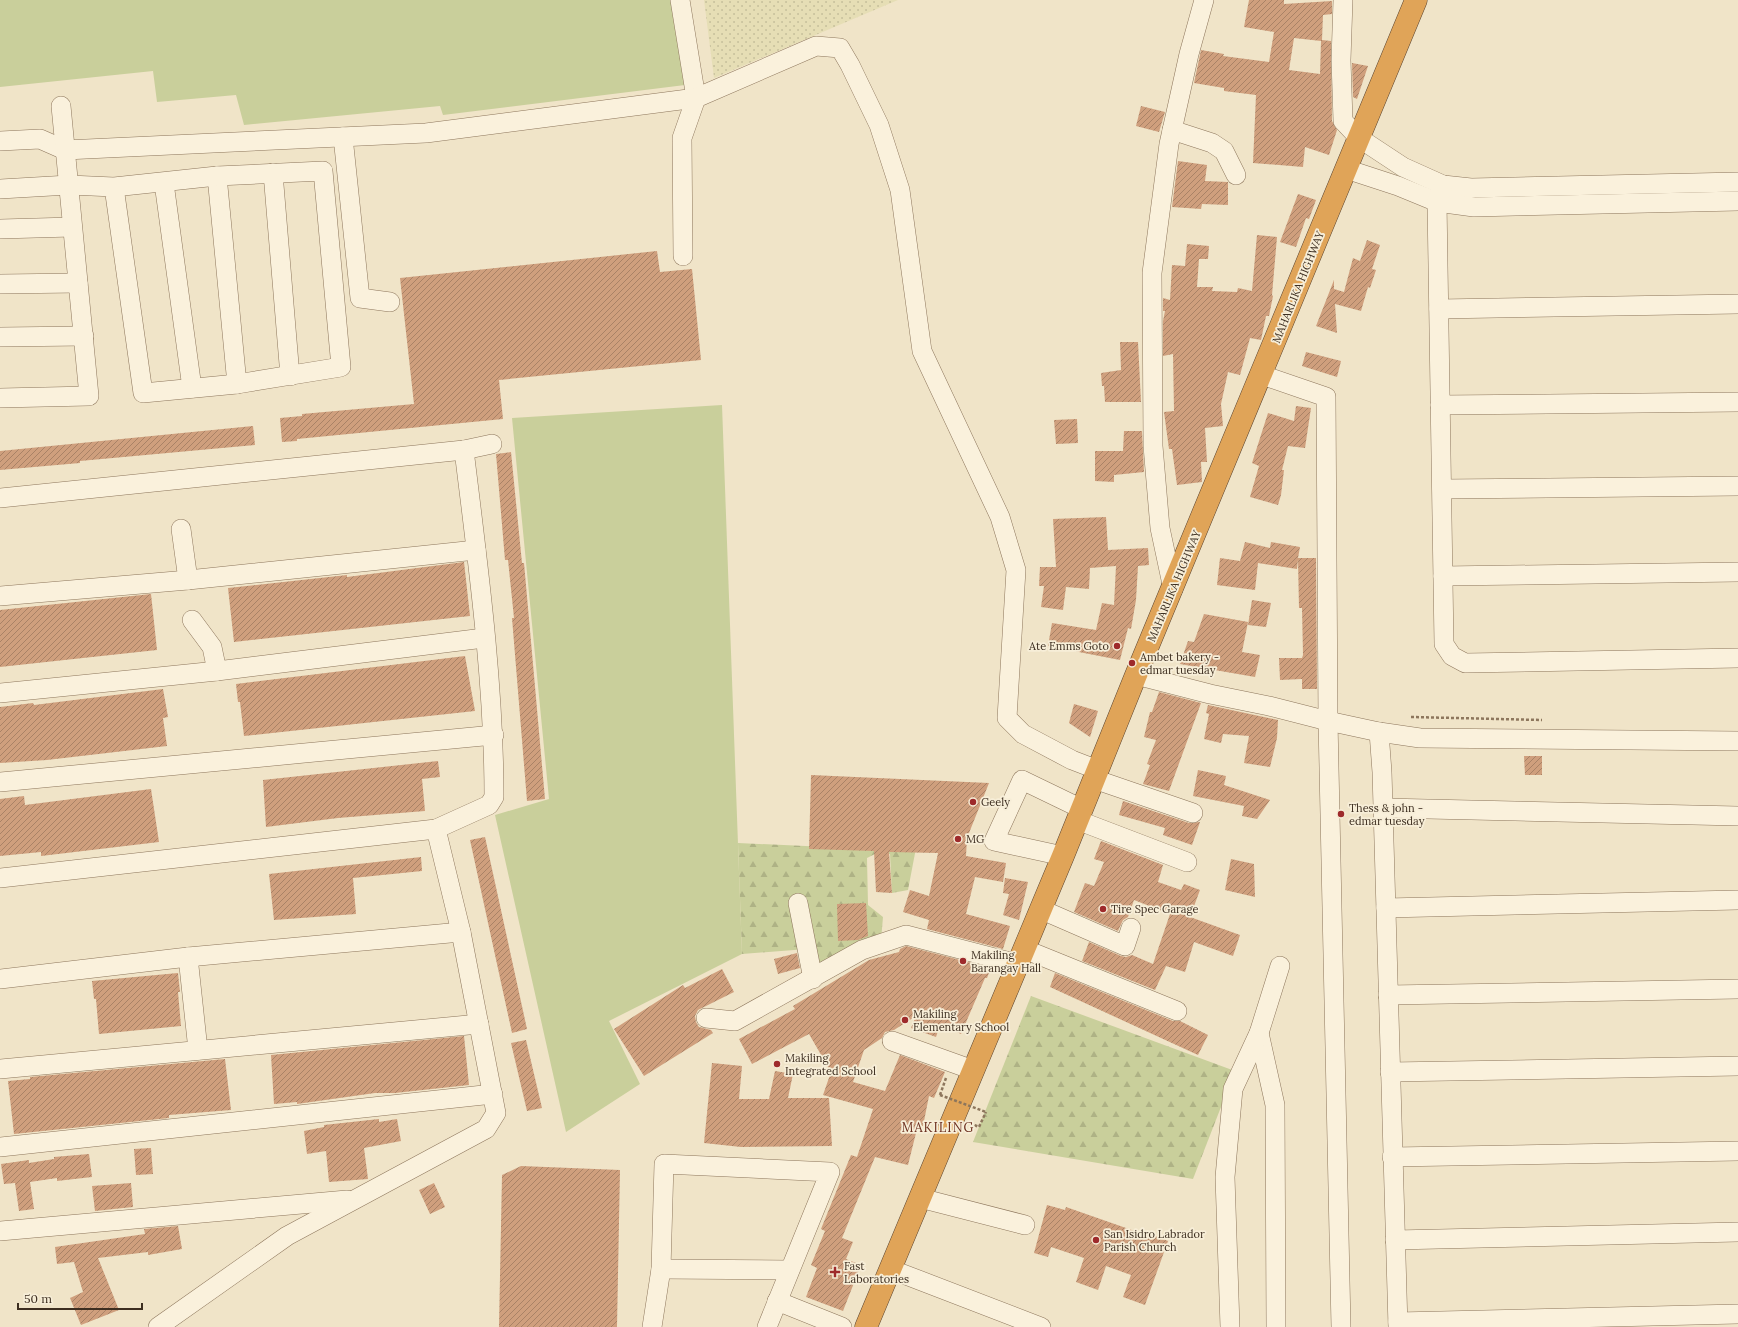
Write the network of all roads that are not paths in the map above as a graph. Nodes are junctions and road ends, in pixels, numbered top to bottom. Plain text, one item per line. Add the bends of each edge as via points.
1 (680, 0) edge
2 (1204, 0) edge
3 (1343, 0) edge
4 (1416, 0) edge
5 (696, 98) junction
6 (61, 106) dead end
7 (1172, 130) junction
8 (343, 137) junction
9 (1359, 138) junction
10 (0, 141) edge
11 (65, 150) junction
12 (1346, 169) junction
13 (273, 173) junction
14 (1236, 175) dead end
15 (217, 176) junction
16 (1738, 182) edge
17 (164, 183) junction
18 (69, 185) junction
19 (114, 187) junction
20 (0, 189) edge
21 (1440, 194) junction
22 (1738, 202) edge
23 (72, 227) junction
24 (0, 229) edge
25 (683, 256) dead end
26 (78, 283) junction
27 (0, 284) edge
28 (390, 302) dead end
29 (1738, 304) edge
30 (1439, 309) junction
31 (84, 336) junction
32 (0, 337) edge
33 (1262, 375) junction
34 (290, 376) junction
35 (237, 384) junction
36 (192, 388) junction
37 (0, 398) edge
38 (1738, 402) edge
39 (1440, 405) junction
40 (492, 444) dead end
41 (464, 450) junction
42 (1738, 486) edge
43 (1442, 489) junction
44 (0, 498) edge
45 (181, 529) dead end
46 (476, 550) junction
47 (1738, 572) edge
48 (1443, 576) junction
49 (188, 580) junction
50 (1173, 589) junction
51 (0, 596) edge
52 (192, 620) dead end
53 (484, 638) junction
54 (1738, 658) edge
55 (217, 671) junction
56 (1136, 675) junction
57 (0, 693) edge
58 (1328, 721) junction
59 (1379, 732) junction
60 (494, 735) junction
61 (1738, 741) edge
62 (1096, 774) junction
63 (0, 782) edge
64 (1384, 808) junction
65 (1193, 813) dead end
66 (1079, 814) junction
67 (1738, 816) edge
68 (436, 829) junction
69 (1063, 856) junction
70 (1187, 862) dead end
71 (0, 878) edge
72 (1738, 900) edge
73 (798, 903) dead end
74 (1386, 908) junction
75 (1040, 909) junction
76 (1131, 928) dead end
77 (461, 932) junction
78 (1021, 956) junction
79 (188, 957) junction
80 (1280, 966) dead end
81 (812, 979) junction
82 (0, 980) edge
83 (1738, 989) edge
84 (1388, 996) junction
85 (1177, 1011) dead end
86 (706, 1018) dead end
87 (479, 1024) junction
88 (1260, 1033) junction
89 (892, 1042) dead end
90 (198, 1050) junction
91 (1738, 1066) edge
92 (0, 1069) edge
93 (973, 1070) junction
94 (1390, 1072) junction
95 (493, 1094) junction
96 (0, 1147) edge
97 (1738, 1151) edge
98 (1392, 1157) junction
99 (920, 1198) junction
100 (358, 1199) junction
101 (1025, 1225) dead end
102 (0, 1231) edge
103 (1738, 1232) edge
104 (1395, 1240) junction
105 (661, 1269) junction
106 (890, 1269) junction
107 (789, 1270) junction
108 (777, 1301) junction
109 (1738, 1314) edge
110 (1398, 1324) edge
111 (158, 1327) edge
112 (652, 1327) edge
113 (768, 1327) edge
114 (842, 1327) edge
115 (866, 1327) edge
116 (1041, 1327) edge
117 (1230, 1327) edge
118 (1276, 1327) edge
119 (1341, 1327) edge

1 - 5 street
2 - 7 street
3 - 9 street via 1343,121
4 - 9 highway, MAHARLIKA HIGHWAY
5 - 8 street via 426,132
5 - 25 street via 682,138
5 - 62 street via 816,46 840,48 850,64 878,125 900,190 922,351 1000,517 1016,570 1007,718 1023,734
6 - 11 street
7 - 14 street via 1212,143 1224,152
7 - 50 street via 1152,273 1152,387 1153,446 1160,528
8 - 11 street
8 - 28 street via 360,298
9 - 12 highway, MAHARLIKA HIGHWAY
9 - 21 street
10 - 11 street via 40,139
11 - 18 street
12 - 21 street via 1398,186
12 - 33 highway, MAHARLIKA HIGHWAY
13 - 15 street
13 - 34 street
13 - 34 street via 323,171 341,367
15 - 17 street
15 - 35 street
16 - 21 street via 1471,188
17 - 19 street
17 - 36 street
18 - 19 street
18 - 20 street
18 - 23 street
19 - 36 street via 143,393
21 - 22 street via 1474,207
21 - 30 street
23 - 24 street
23 - 26 street
26 - 27 street
26 - 31 street
29 - 30 street
30 - 39 street
31 - 32 street
31 - 37 street via 89,396
33 - 50 highway, MAHARLIKA HIGHWAY
33 - 58 street via 1326,397
34 - 35 street
35 - 36 street
38 - 39 street
39 - 43 street
40 - 41 street
41 - 44 street
41 - 46 street
42 - 43 street
43 - 48 street
45 - 49 street
46 - 49 street
46 - 53 street
47 - 48 street
48 - 54 street via 1444,644 1452,656 1465,663
49 - 51 street
50 - 56 highway, MAHARLIKA HIGHWAY
52 - 55 street via 212,647
53 - 55 street
53 - 60 street
55 - 57 street
56 - 58 street
56 - 62 highway, MAHARLIKA HIGHWAY
58 - 59 street
58 - 119 street
59 - 61 street via 1420,738
59 - 64 street
60 - 63 street
60 - 68 street via 494,797 489,805
62 - 65 street
62 - 66 highway, MAHARLIKA HIGHWAY
64 - 67 street
64 - 74 street
66 - 69 highway, MAHARLIKA HIGHWAY
66 - 69 street via 1022,780 994,841
66 - 70 street
68 - 71 street
68 - 77 street
69 - 75 highway, MAHARLIKA HIGHWAY
72 - 74 street
73 - 81 street
74 - 84 street
75 - 76 street via 1125,946
75 - 78 highway, MAHARLIKA HIGHWAY
77 - 79 street
77 - 87 street
78 - 81 street via 906,935 862,950
78 - 85 street
78 - 93 highway, MAHARLIKA HIGHWAY
79 - 82 street
79 - 90 street
80 - 88 street
81 - 86 street via 735,1021
83 - 84 street
84 - 94 street
87 - 90 street
87 - 95 street
88 - 117 street via 1233,1089 1225,1177
88 - 118 street via 1275,1105
89 - 93 street
90 - 92 street
91 - 94 street
93 - 99 highway, MAHARLIKA HIGHWAY
94 - 98 street
95 - 96 street
95 - 100 street via 496,1113 486,1130
97 - 98 street
98 - 104 street
99 - 101 street
99 - 106 highway, MAHARLIKA HIGHWAY
100 - 102 street
100 - 111 street via 287,1236
103 - 104 street
104 - 110 street
105 - 107 street
105 - 107 street via 664,1164 830,1172
105 - 112 street
106 - 115 highway, MAHARLIKA HIGHWAY
106 - 116 street
107 - 108 street
108 - 113 street
108 - 114 street
109 - 110 street

